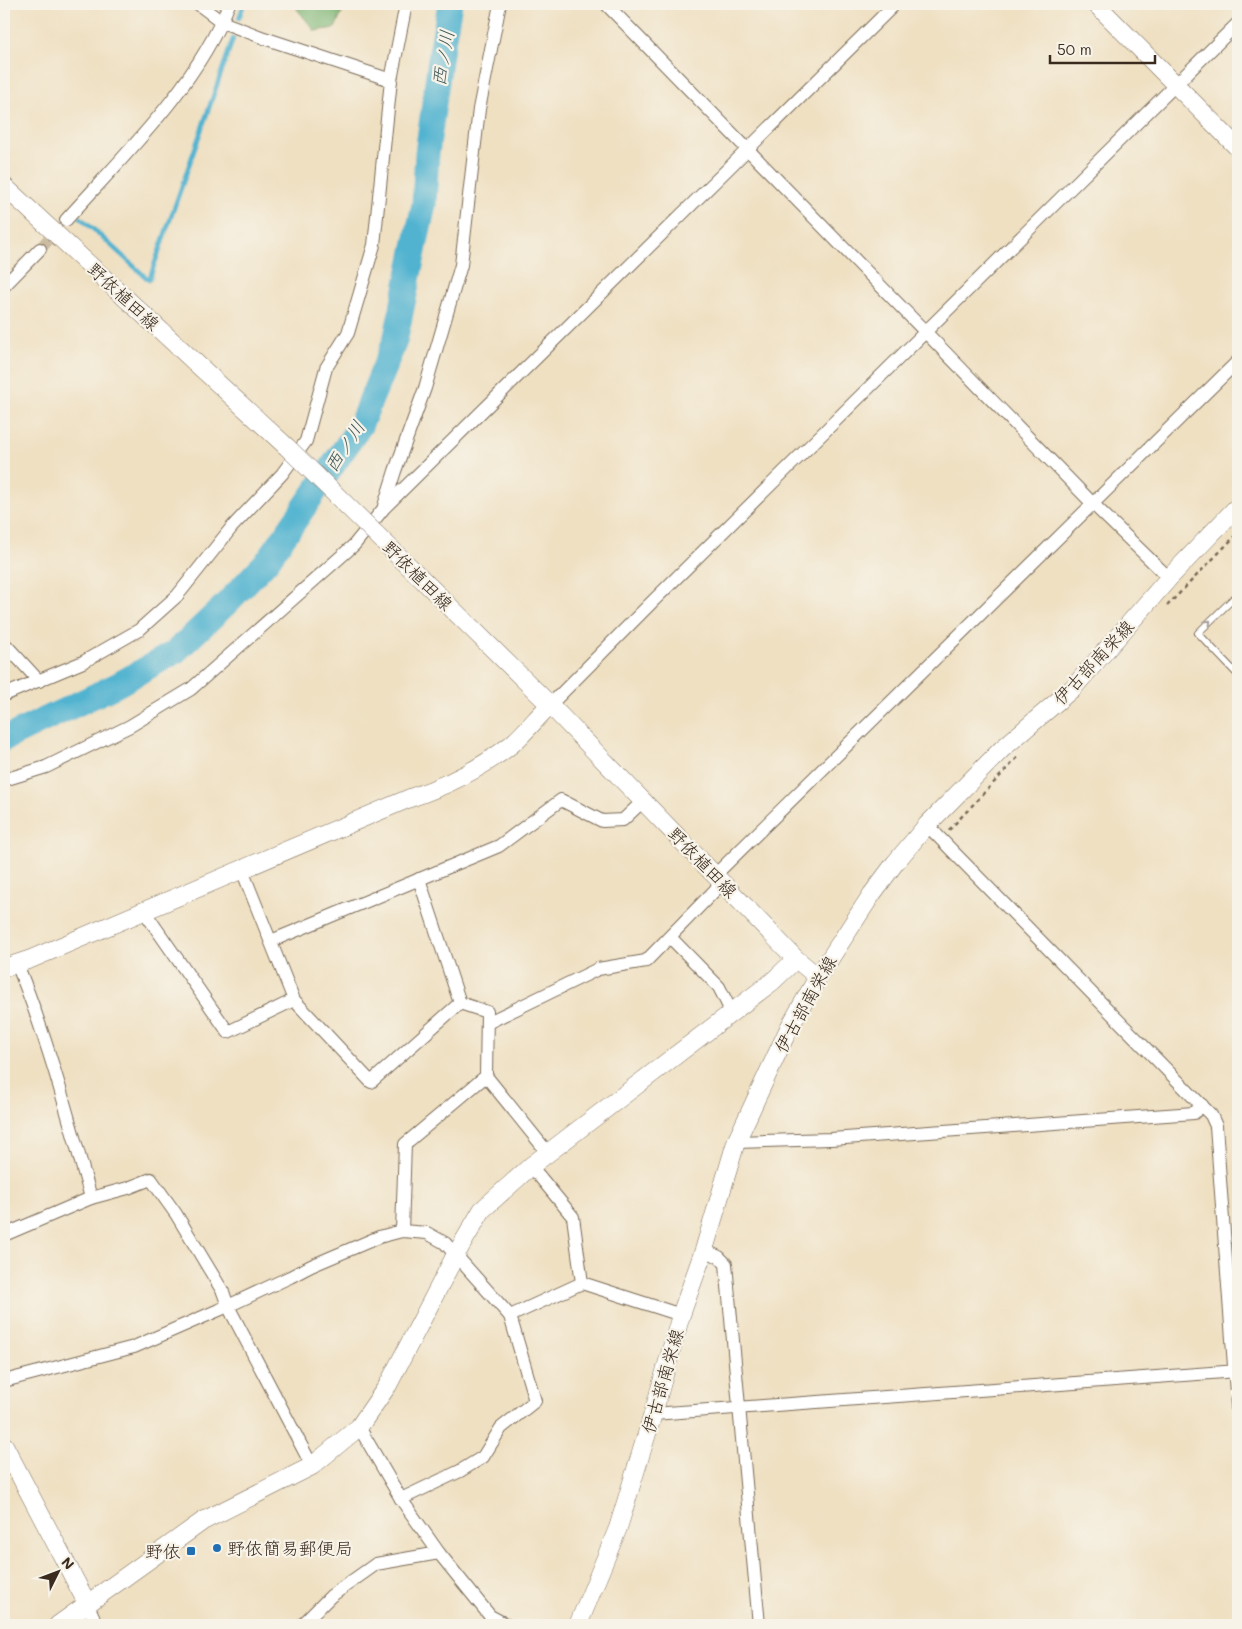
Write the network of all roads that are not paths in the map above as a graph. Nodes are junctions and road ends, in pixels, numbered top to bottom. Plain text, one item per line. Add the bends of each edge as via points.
1 (198, 4) edge
2 (229, 4) edge
3 (406, 4) edge
4 (500, 4) edge
5 (606, 4) edge
6 (895, 4) edge
7 (1096, 4) edge
8 (222, 22) junction
9 (1238, 24) edge
10 (391, 80) junction
11 (1176, 85) junction
12 (1238, 148) edge
13 (747, 150) junction
14 (4, 186) edge
15 (66, 220) tunnel mouth
16 (40, 249) tunnel mouth
17 (4, 286) edge
18 (927, 332) junction
19 (1238, 361) edge
20 (1093, 504) junction
21 (1238, 506) edge
22 (384, 508) junction
23 (1170, 578) junction
24 (1238, 594) edge
25 (4, 643) edge
26 (1237, 670) edge
27 (39, 681) junction
28 (4, 694) edge
29 (550, 705) junction
30 (4, 780) edge
31 (643, 801) junction
32 (928, 825) junction
33 (242, 870) junction
34 (419, 879) junction
35 (719, 879) junction
36 (144, 911) junction
37 (670, 937) junction
38 (271, 940) junction
39 (796, 959) junction
40 (10, 966) edge
41 (818, 977) junction
42 (294, 1000) junction
43 (460, 1003) junction
44 (732, 1013) junction
45 (487, 1023) junction
46 (486, 1076) junction
47 (1202, 1105) junction
48 (736, 1142) junction
49 (548, 1154) junction
50 (530, 1166) junction
51 (91, 1198) junction
52 (402, 1231) junction
53 (4, 1235) edge
54 (704, 1250) junction
55 (456, 1256) junction
56 (582, 1283) junction
57 (228, 1306) junction
58 (681, 1315) junction
59 (510, 1316) junction
60 (1236, 1372) edge
61 (4, 1381) edge
62 (738, 1407) junction
63 (654, 1414) junction
64 (1238, 1419) edge
65 (359, 1427) junction
66 (4, 1445) edge
67 (312, 1466) junction
68 (401, 1499) junction
69 (439, 1553) junction
70 (88, 1604) junction
71 (58, 1625) edge
72 (97, 1625) edge
73 (302, 1625) edge
74 (506, 1625) edge
75 (578, 1625) edge
76 (759, 1625) edge

1 - 8 street
2 - 8 street
3 - 10 street
4 - 22 street via 479,109 462,265
5 - 13 street
6 - 13 street
7 - 11 main road
8 - 10 street
8 - 15 street via 176,96
9 - 11 street
10 - 27 street via 374,245 348,332 326,368 306,440 282,474 232,527 177,596 138,630 83,662
11 - 12 main road
11 - 18 street
13 - 18 street
13 - 22 street
14 - 29 main road, 野依植田線, bridge via 288,448
16 - 17 street
18 - 20 street
18 - 29 street
19 - 20 street
20 - 23 street
20 - 35 street
21 - 23 main road, 伊古部南栄線
22 - 30 street via 354,545 191,689 130,726 46,767
23 - 32 main road, 伊古部南栄線 via 1073,688 1002,749
26 -> 24 lane via 1198,633
25 - 27 street
27 - 28 street
29 - 31 main road, 野依植田線
29 - 33 main road via 513,743 473,771
31 - 34 street via 623,820 602,821 561,800 499,846
31 - 35 main road, 野依植田線
32 - 41 main road, 伊古部南栄線 via 872,894
32 - 47 street
33 - 36 main road
33 - 38 street
34 - 38 street
34 - 43 street
35 - 37 street
35 - 39 main road, 野依植田線
36 - 40 main road
36 - 42 street via 228,1032
37 - 44 street via 719,987
37 - 45 street via 646,961 598,969
38 - 42 street
39 - 41 main road, 野依植田線
39 - 44 main road via 774,981
40 - 51 street via 35,1008
41 - 48 main road, 伊古部南栄線 via 789,1028
42 - 43 street via 371,1082
43 - 45 street via 487,1012
44 - 49 main road
45 - 46 street
46 - 49 street
46 - 52 street via 405,1144
47 - 48 street via 1194,1113 831,1139
47 - 60 street via 1216,1126
48 - 54 main road, 伊古部南栄線
49 - 50 main road
50 - 55 main road via 482,1210
50 - 56 street via 573,1217
51 - 53 street
51 - 57 street via 151,1179 223,1292
52 - 55 street via 427,1233 444,1243
52 - 57 street via 379,1237 310,1266
54 - 58 main road, 伊古部南栄線
54 - 62 street via 726,1264
55 - 59 street
55 - 65 main road via 388,1385
56 - 58 street
56 - 59 street
57 - 61 street via 134,1346
57 - 67 street
58 - 63 main road, 伊古部南栄線
59 - 68 street via 535,1401 502,1428 483,1457
60 - 62 street
60 - 64 street
62 - 63 street
62 - 76 street
63 - 75 main road, 伊古部南栄線 via 618,1528
65 - 67 main road
65 - 68 street
66 - 70 main road
67 - 70 main road via 203,1521
68 - 69 street
69 - 73 street via 376,1564 331,1596
69 - 74 street via 490,1616
70 - 71 main road
70 - 72 street

